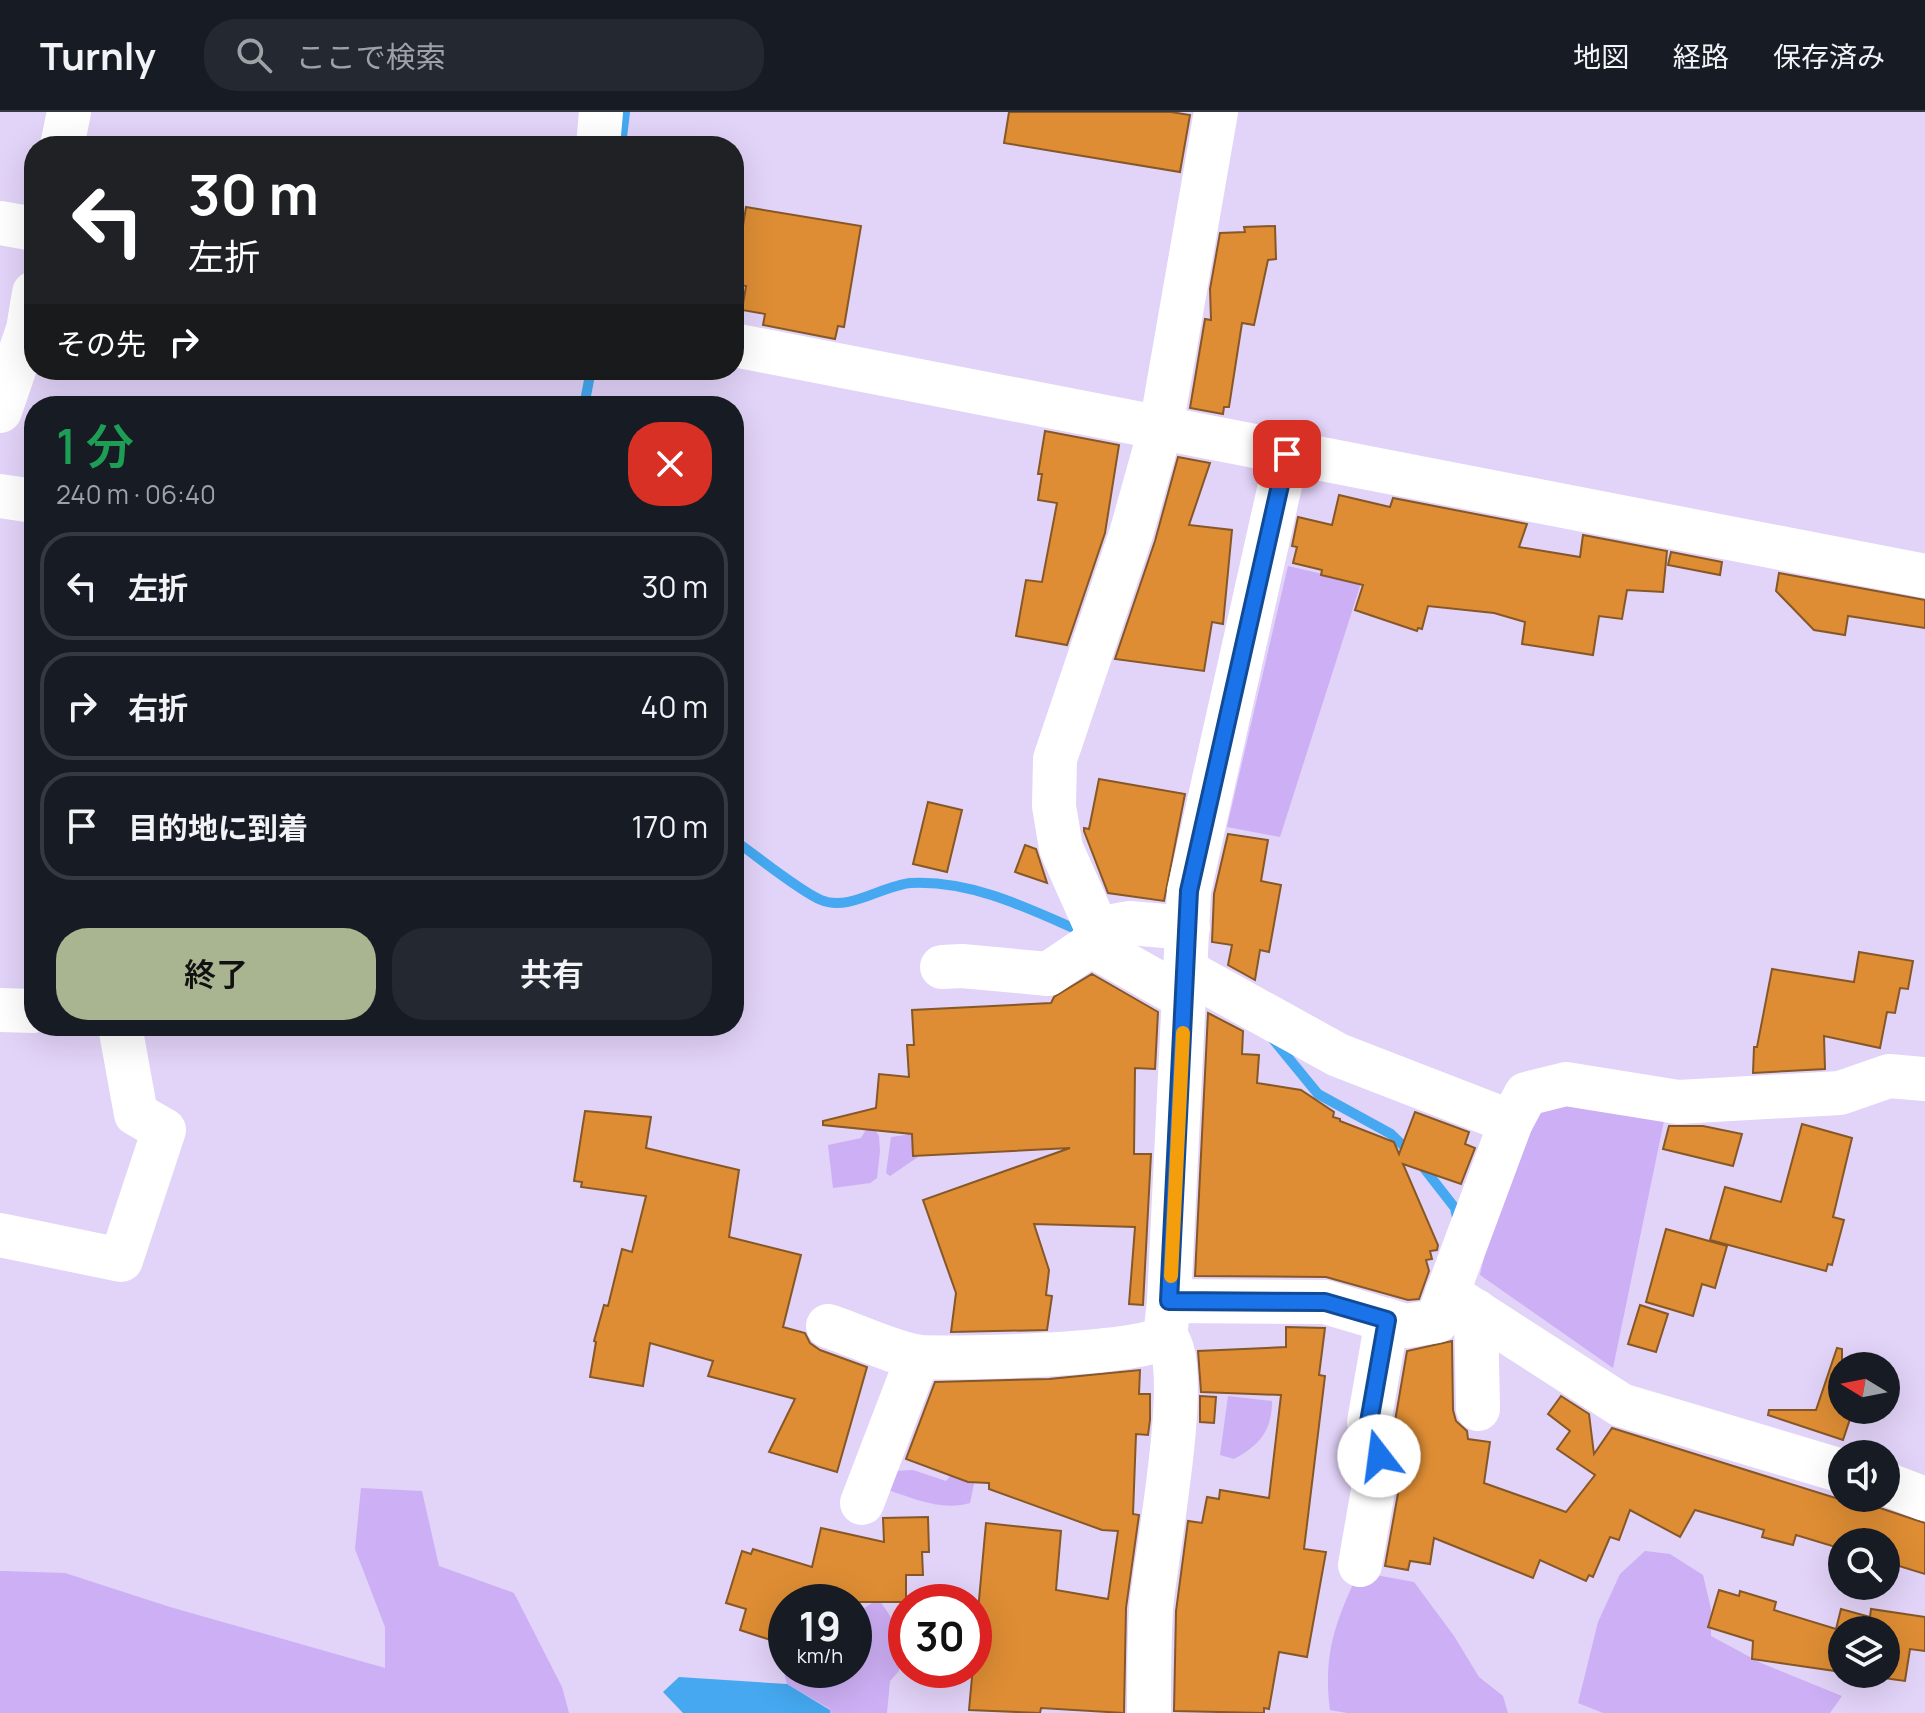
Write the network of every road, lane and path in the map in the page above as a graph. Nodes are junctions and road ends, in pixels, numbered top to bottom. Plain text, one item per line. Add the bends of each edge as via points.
1 (69, 112) edge
2 (601, 112) edge
3 (1216, 112) edge
4 (64, 136) edge
5 (599, 136) edge
6 (0, 223) edge
7 (24, 227) edge
8 (24, 341) edge
9 (744, 347) edge
10 (0, 411) edge
11 (1161, 427) junction
12 (1287, 454) junction
13 (0, 496) edge
14 (24, 500) edge
15 (1925, 576) edge
16 (1188, 928) junction
17 (1094, 937) junction
18 (942, 967) dead end
19 (1186, 985) junction
20 (0, 1010) edge
21 (24, 1011) edge
22 (122, 1036) edge
23 (1925, 1079) edge
24 (1511, 1122) junction
25 (0, 1235) edge
26 (1458, 1295) junction
27 (1167, 1319) junction
28 (1387, 1320) junction
29 (828, 1326) dead end
30 (918, 1357) junction
31 (1478, 1409) dead end
32 (1828, 1467) edge
33 (1900, 1489) edge
34 (1925, 1499) edge
35 (862, 1503) dead end
36 (1360, 1565) dead end
37 (1149, 1713) edge

1 - 4 street
2 - 5 street
3 - 11 street
6 - 7 street
8 - 10 street
9 - 11 street
11 - 12 street
11 - 17 street via 1055,759 1054,806 1061,848
12 - 15 street
12 - 16 street via 1189,891
13 - 14 street
16 - 17 street via 1130,923
16 - 19 street
17 - 18 street via 1048,974
17 - 19 street
19 - 24 street via 1338,1055
19 - 27 street
20 - 21 street
22 - 25 street via 136,1114 164,1130 121,1260
23 - 24 street via 1889,1076 1840,1093 1678,1102 1566,1084 1526,1094
24 - 26 street via 1476,1217
26 - 28 street via 1437,1321 1406,1326
26 - 31 street
26 - 32 street via 1621,1405
27 - 28 street via 1325,1302
27 - 30 street via 1149,1345 1054,1354
27 - 37 street via 1173,1347 1172,1455 1151,1607
28 - 36 street via 1369,1422 1379,1456
29 - 30 street
30 - 35 street
33 - 34 street

